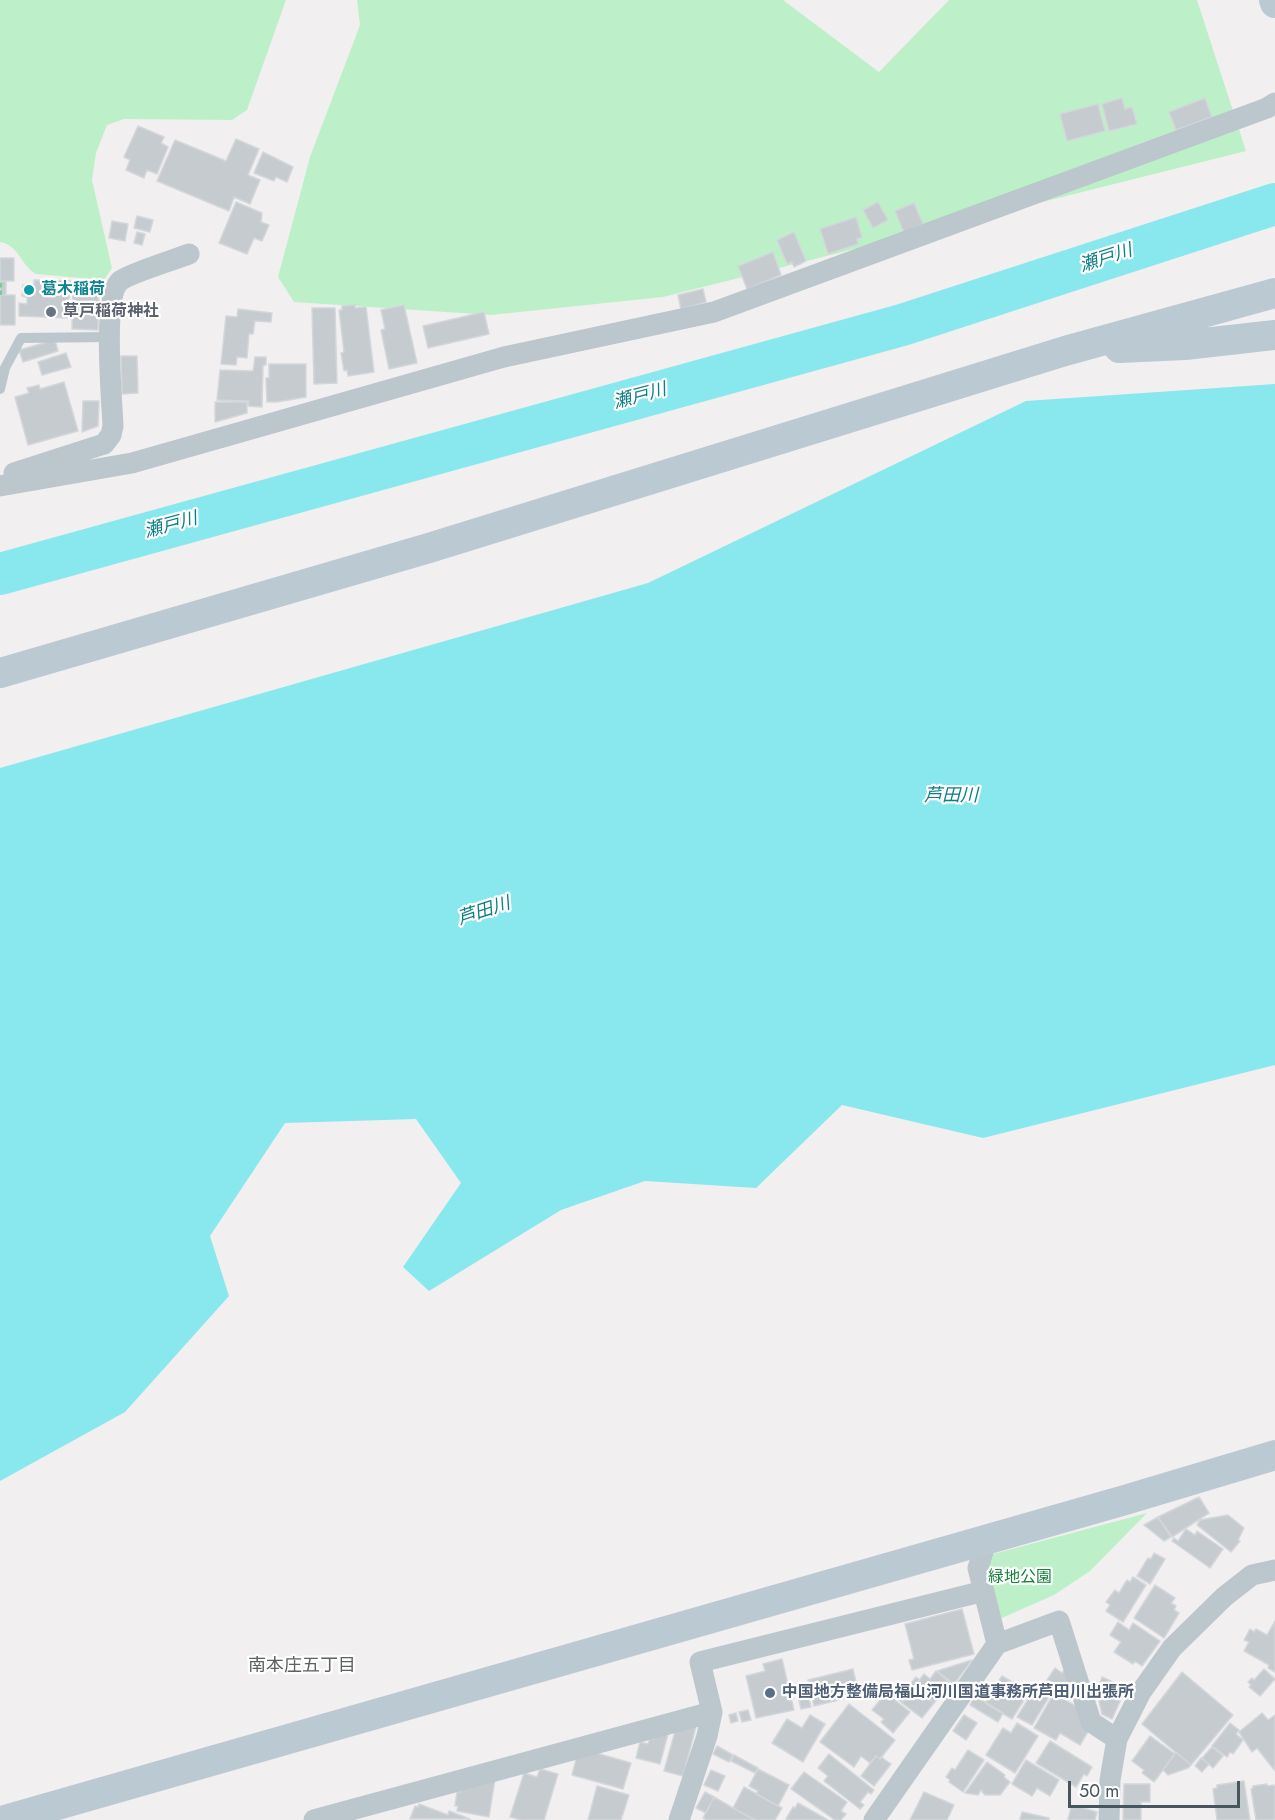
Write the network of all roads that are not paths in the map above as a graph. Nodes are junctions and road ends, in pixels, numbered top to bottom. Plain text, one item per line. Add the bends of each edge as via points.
1 (1275, 103) edge
2 (189, 254) dead end
3 (1264, 296) edge
4 (1275, 335) edge
5 (110, 337) junction
6 (1220, 341) junction
7 (1065, 351) junction
8 (0, 389) edge
9 (0, 480) edge
10 (0, 486) edge
11 (0, 673) edge
12 (1275, 1455) edge
13 (987, 1539) junction
14 (1275, 1570) edge
15 (984, 1591) junction
16 (997, 1644) junction
17 (712, 1712) junction
18 (1117, 1739) junction
19 (390, 1810) edge
20 (5, 1820) edge
21 (314, 1820) edge
22 (679, 1820) edge
23 (874, 1820) edge
24 (1108, 1820) edge

1 - 10 street via 714,312 504,357 132,464
2 - 5 street via 121,280 111,300
3 - 6 street via 1225,323
3 - 7 street
4 - 6 street
5 - 8 lane via 21,338 5,368
5 - 9 street via 111,435 104,444
6 - 7 street
7 - 11 street via 429,548
12 - 13 street
13 - 15 street via 978,1568
13 - 20 street
14 - 18 street via 1252,1575 1172,1648 1141,1692
15 - 16 street
15 - 17 street via 700,1662
16 - 18 street via 1059,1621 1091,1722
16 - 23 street
17 - 19 street
17 - 22 street
18 - 24 street
19 - 21 street

